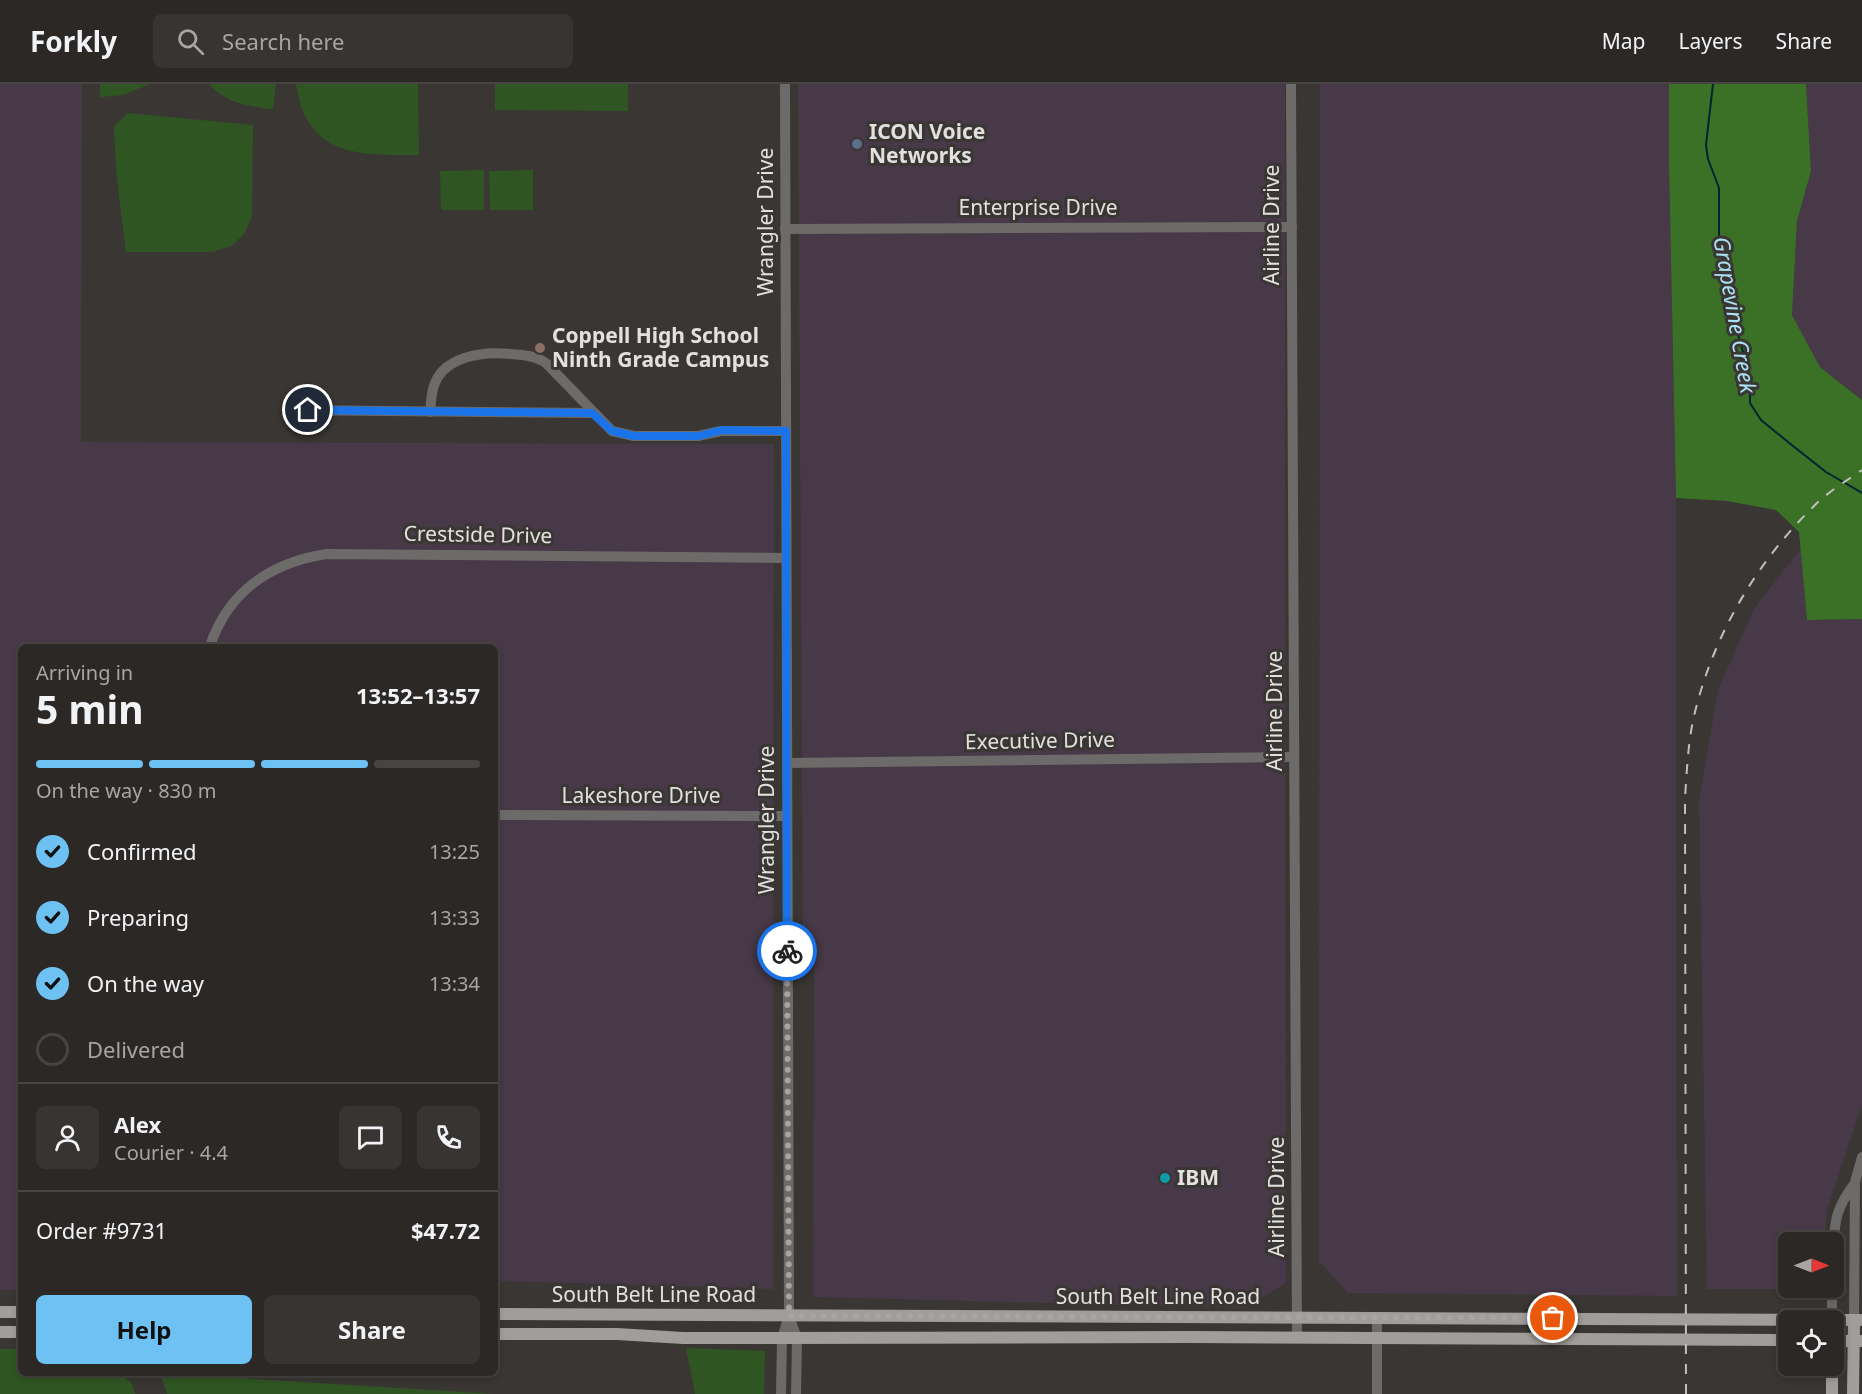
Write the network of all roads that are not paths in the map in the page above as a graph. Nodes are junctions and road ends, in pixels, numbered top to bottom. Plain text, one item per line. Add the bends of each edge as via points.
1 (785, 84) edge
2 (1291, 84) edge
3 (1292, 227) junction
4 (785, 229) junction
5 (289, 410) dead end
6 (430, 412) junction
7 (592, 413) junction
8 (786, 431) junction
9 (786, 558) junction
10 (211, 644) edge
11 (1294, 758) junction
12 (787, 763) junction
13 (498, 815) edge
14 (787, 816) junction
15 (1862, 1157) edge
16 (1858, 1183) edge
17 (1834, 1232) edge
18 (0, 1312) edge
19 (18, 1312) edge
20 (498, 1314) edge
21 (789, 1316) junction
22 (1062, 1317) junction
23 (1297, 1317) junction
24 (1377, 1317) junction
25 (1654, 1318) junction
26 (1778, 1319) edge
27 (1858, 1320) edge
28 (0, 1332) edge
29 (18, 1332) edge
30 (498, 1334) edge
31 (1062, 1337) junction
32 (782, 1338) junction
33 (797, 1338) junction
34 (1297, 1338) junction
35 (1377, 1339) junction
36 (1650, 1340) junction
37 (1778, 1340) edge
38 (1858, 1341) edge
39 (1832, 1376) edge
40 (781, 1394) edge
41 (796, 1394) edge
42 (1377, 1394) edge
43 (1832, 1394) edge
44 (1853, 1394) edge

1 - 4 street, Wrangler Drive
2 - 3 street, Airline Drive
3 - 4 street, Enterprise Drive
3 - 11 street, Airline Drive
4 - 8 street, Wrangler Drive
5 - 6 street
6 - 7 street
6 - 7 street via 433,388 454,362 472,354 502,353 539,358
7 - 8 street via 612,431 634,436 699,436 722,430
8 - 9 street, Wrangler Drive
9 - 10 street, Crestside Drive via 326,554 301,558 260,577 225,615
9 - 12 street, Wrangler Drive
11 - 12 street, Executive Drive
11 - 23 street, Airline Drive
12 - 14 street, Wrangler Drive
13 - 14 street, Lakeshore Drive
14 - 21 street, Wrangler Drive
15 - 16 street
16 - 17 street via 1845,1196 1836,1215
16 - 27 street
18 - 19 main road
20 - 21 main road, South Belt Line Road
21 - 22 main road, South Belt Line Road
21 - 32 street
21 - 33 street
22 - 23 main road, South Belt Line Road
22 - 31 main road
23 - 24 main road, South Belt Line Road
23 - 34 street, Airline Drive
24 - 25 main road, South Belt Line Road
24 - 35 street
25 - 26 main road, South Belt Line Road
25 - 36 main road
27 - 38 main road
28 - 29 main road
30 - 32 main road, South Belt Line Road
31 - 33 main road, South Belt Line Road
31 - 34 main road, South Belt Line Road
32 - 33 main road, South Belt Line Road
32 - 40 street
33 - 41 street
34 - 35 main road, South Belt Line Road
35 - 36 main road, South Belt Line Road
35 - 42 street
36 - 37 main road, South Belt Line Road
38 - 44 main road
39 - 43 main road

